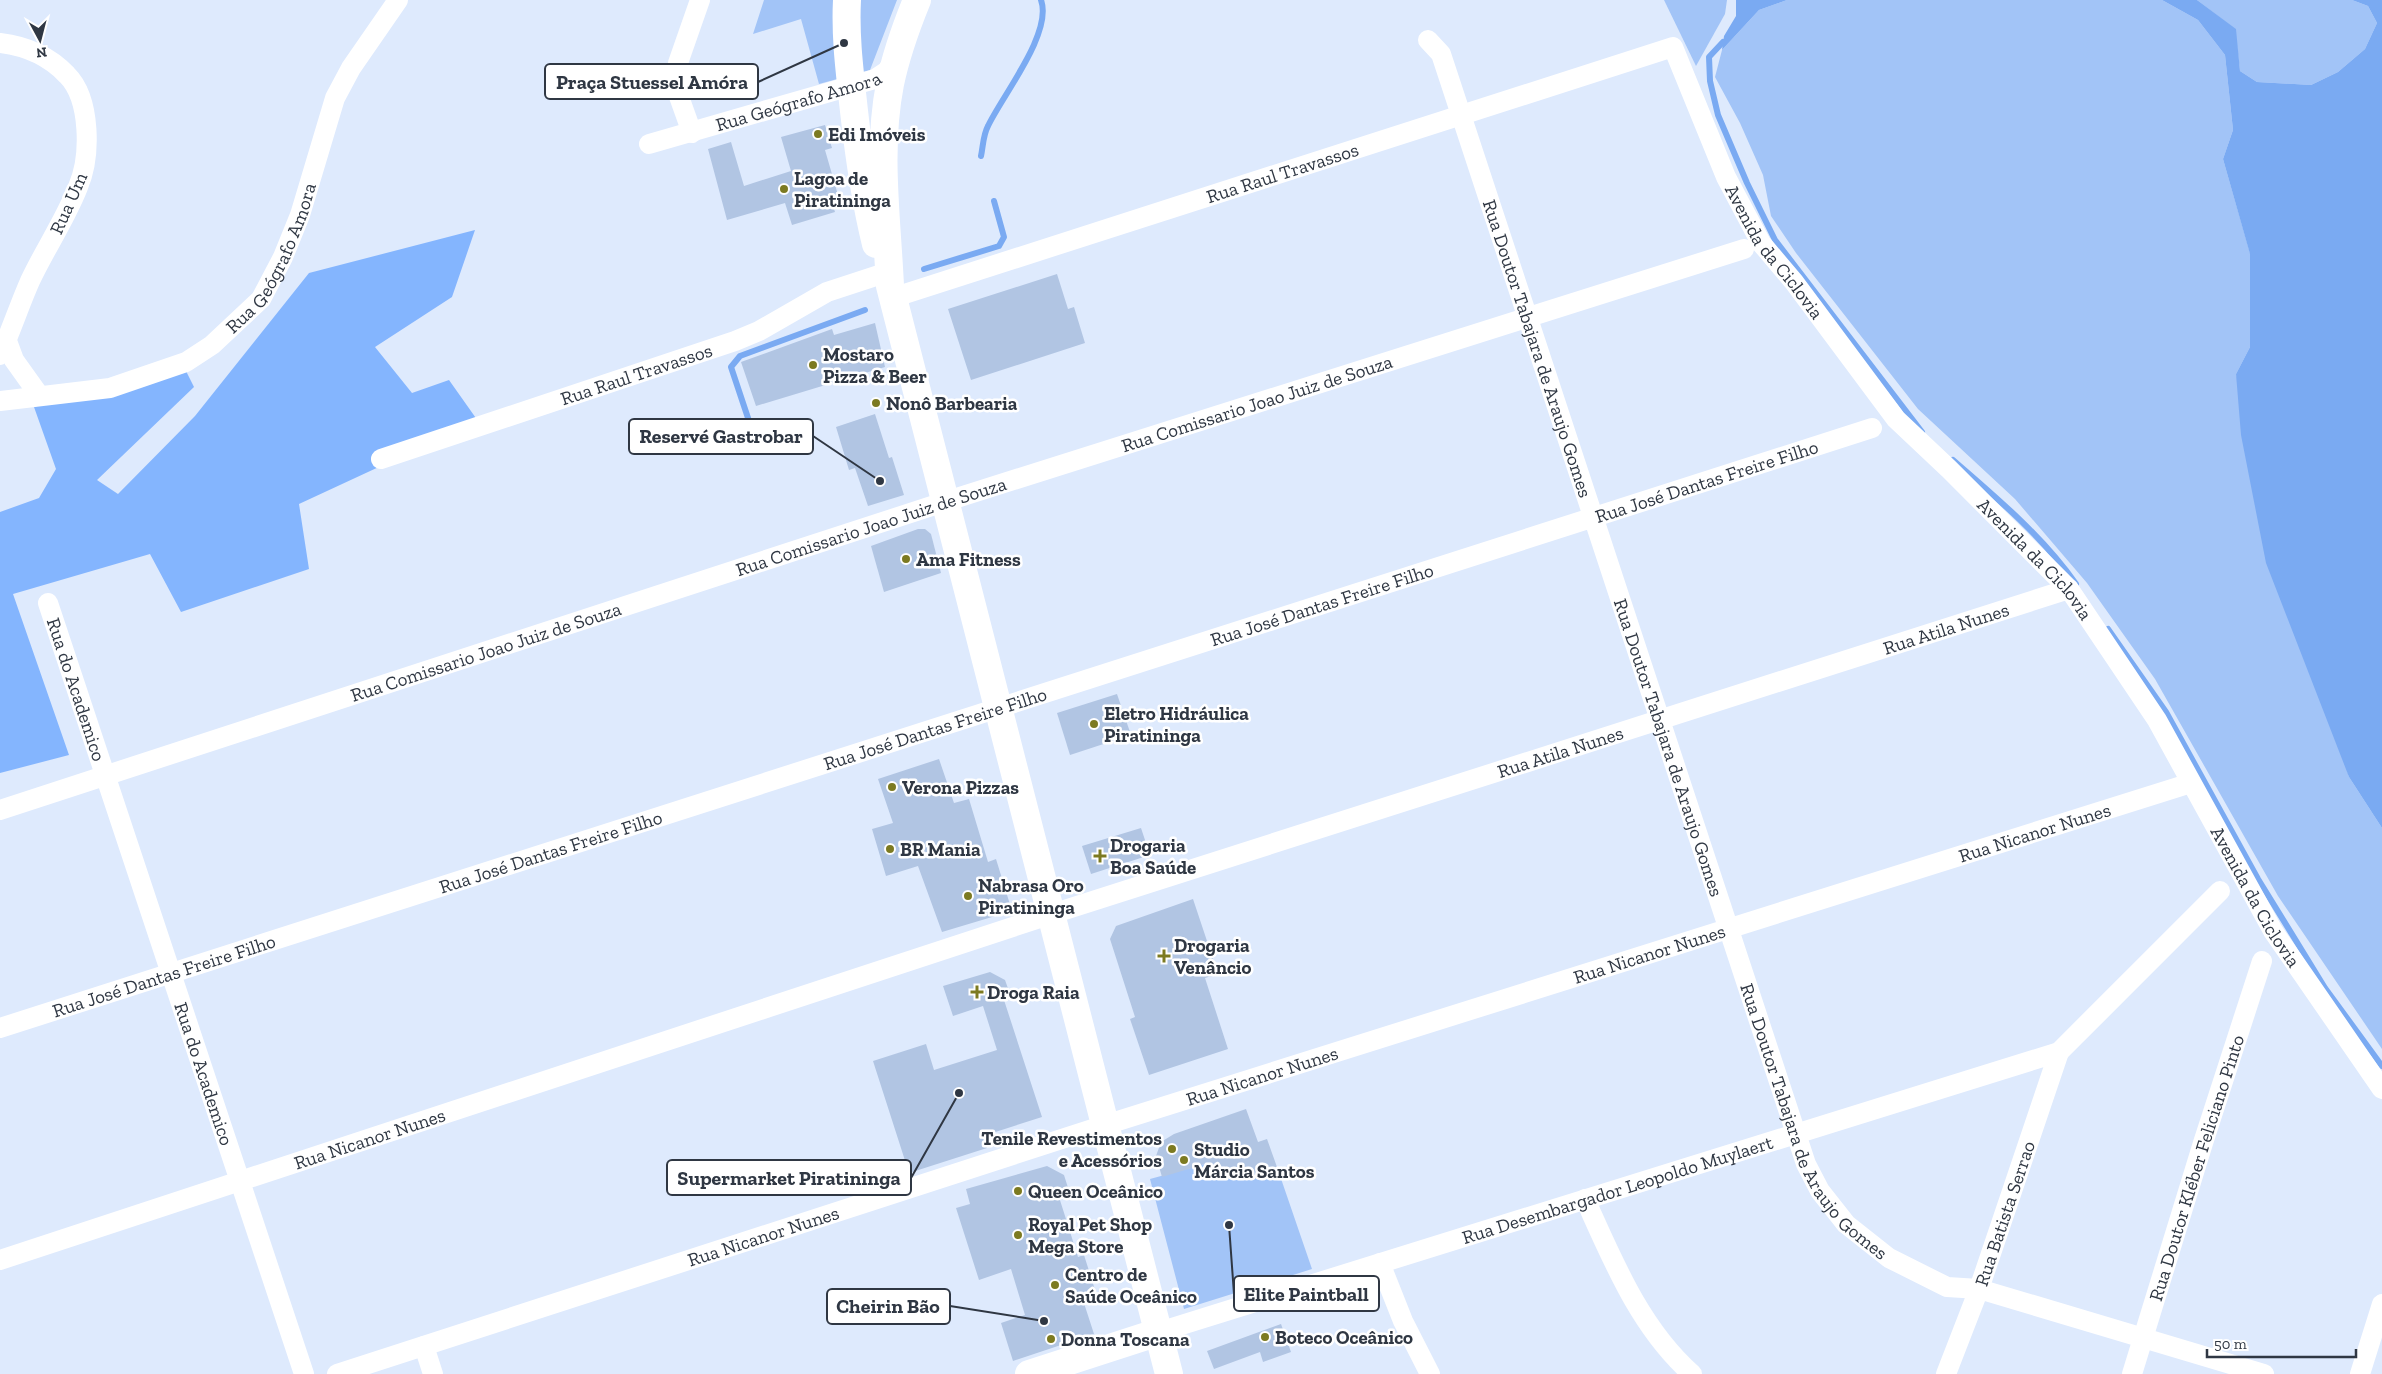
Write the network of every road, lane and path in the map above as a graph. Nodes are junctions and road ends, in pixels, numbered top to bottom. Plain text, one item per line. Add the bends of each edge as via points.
1 (398, 0) edge
2 (700, 0) edge
3 (847, 0) edge
4 (917, 0) edge
5 (937, 0) edge
6 (1428, 40) dead end
7 (0, 43) edge
8 (1673, 47) joint
9 (897, 58) junction
10 (851, 87) junction
11 (1461, 114) junction
12 (692, 133) junction
13 (649, 144) dead end
14 (1744, 249) dead end
15 (889, 286) junction
16 (1528, 317) junction
17 (3, 348) edge
18 (39, 395) junction
19 (0, 401) edge
20 (1872, 428) dead end
21 (381, 459) dead end
22 (944, 502) junction
23 (1594, 518) junction
24 (2069, 589) junction
25 (48, 603) dead end
26 (999, 708) junction
27 (1660, 720) junction
28 (106, 776) junction
29 (2191, 783) junction
30 (0, 810) edge
31 (2220, 891) dead end
32 (1052, 914) junction
33 (1729, 928) junction
34 (2262, 961) dead end
35 (171, 974) junction
36 (0, 1028) edge
37 (2059, 1052) junction
38 (2382, 1090) edge
39 (1106, 1125) junction
40 (1796, 1134) junction
41 (240, 1181) junction
42 (1585, 1199) junction
43 (0, 1260) edge
44 (1380, 1263) junction
45 (1979, 1289) junction
46 (2382, 1304) edge
47 (1159, 1332) junction
48 (2143, 1338) junction
49 (424, 1346) junction
50 (304, 1374) edge
51 (337, 1374) edge
52 (432, 1374) edge
53 (1029, 1374) edge
54 (1168, 1374) edge
55 (1430, 1374) edge
56 (1692, 1374) edge
57 (1946, 1374) edge
58 (2132, 1374) edge
59 (2264, 1374) edge
60 (2360, 1374) edge

1 - 18 street, Rua Geógrafo Amora via 334,98 300,215 283,257 260,299 212,346 186,362 110,388
2 - 12 street, Rua Geógrafo Amora via 678,63 677,91
3 - 10 street
4 - 9 street
5 - 15 street via 922,34 902,115 899,228
6 - 11 street, Rua Doutor Tabajara de Araujo Gomes via 1441,54
7 - 17 street, Rua Um via 20,46 50,61 68,76 80,98 87,126 87,155 79,186 30,282
8 - 11 street, Rua Raul Travassos
8 - 24 street, Avenida da Ciclovia via 1726,177 1761,243 1794,282 1896,420
9 - 10 street, Rua Geógrafo Amora via 888,71
9 - 15 street via 889,90 884,136
10 - 12 street, Rua Geógrafo Amora
10 - 15 street via 866,204
11 - 15 street, Rua Raul Travassos
11 - 16 street, Rua Doutor Tabajara de Araujo Gomes
12 - 13 street, Rua Geógrafo Amora
14 - 16 street, Rua Comissario Joao Juiz de Souza
15 - 21 street, Rua Raul Travassos via 827,292 735,341
15 - 22 street
16 - 22 street, Rua Comissario Joao Juiz de Souza
16 - 23 street, Rua Doutor Tabajara de Araujo Gomes
17 - 18 street
18 - 19 street, Rua Geógrafo Amora
20 - 23 street, Rua José Dantas Freire Filho
22 - 26 street
22 - 28 street, Rua Comissario Joao Juiz de Souza
23 - 26 street, Rua José Dantas Freire Filho
23 - 27 street, Rua Doutor Tabajara de Araujo Gomes
24 - 27 street, Rua Atila Nunes
24 - 29 street, Avenida da Ciclovia via 2156,720
25 - 28 street, Rua do Academico
26 - 32 street
26 - 35 street, Rua José Dantas Freire Filho
27 - 32 street, Rua Atila Nunes
27 - 33 street, Rua Doutor Tabajara de Araujo Gomes
28 - 30 street, Rua Comissario Joao Juiz de Souza
28 - 35 street, Rua do Academico
29 - 33 street, Rua Nicanor Nunes
29 - 38 street, Avenida da Ciclovia via 2273,931
31 - 37 street, Rua Desembargador Leopoldo Muylaert
32 - 39 street
32 - 41 street, Rua Nicanor Nunes
33 - 39 street, Rua Nicanor Nunes
33 - 40 street, Rua Doutor Tabajara de Araujo Gomes
34 - 48 street, Rua Doutor Kléber Feliciano Pinto
35 - 36 street, Rua José Dantas Freire Filho
35 - 41 street, Rua do Academico
37 - 40 street, Rua Desembargador Leopoldo Muylaert
37 - 45 street, Rua Batista Serrao
39 - 47 street
39 - 49 street, Rua Nicanor Nunes
40 - 42 street, Rua Desembargador Leopoldo Muylaert
40 - 45 street, Rua Doutor Tabajara de Araujo Gomes via 1813,1177 1846,1224 1889,1258 1930,1279 1947,1287
41 - 43 street, Rua Nicanor Nunes
41 - 50 street, Rua do Academico
42 - 44 street, Rua Desembargador Leopoldo Muylaert
42 - 56 street via 1648,1325
44 - 47 street, Rua Desembargador Leopoldo Muylaert
44 - 55 street via 1403,1321
45 - 48 street, Rua Doutor Tabajara de Araujo Gomes
45 - 57 street, Rua Batista Serrao
46 - 60 street
47 - 53 street
47 - 54 street
48 - 58 street, Rua Doutor Kléber Feliciano Pinto
48 - 59 street, Rua Doutor Tabajara de Araujo Gomes
49 - 51 street, Rua Nicanor Nunes
49 - 52 street

